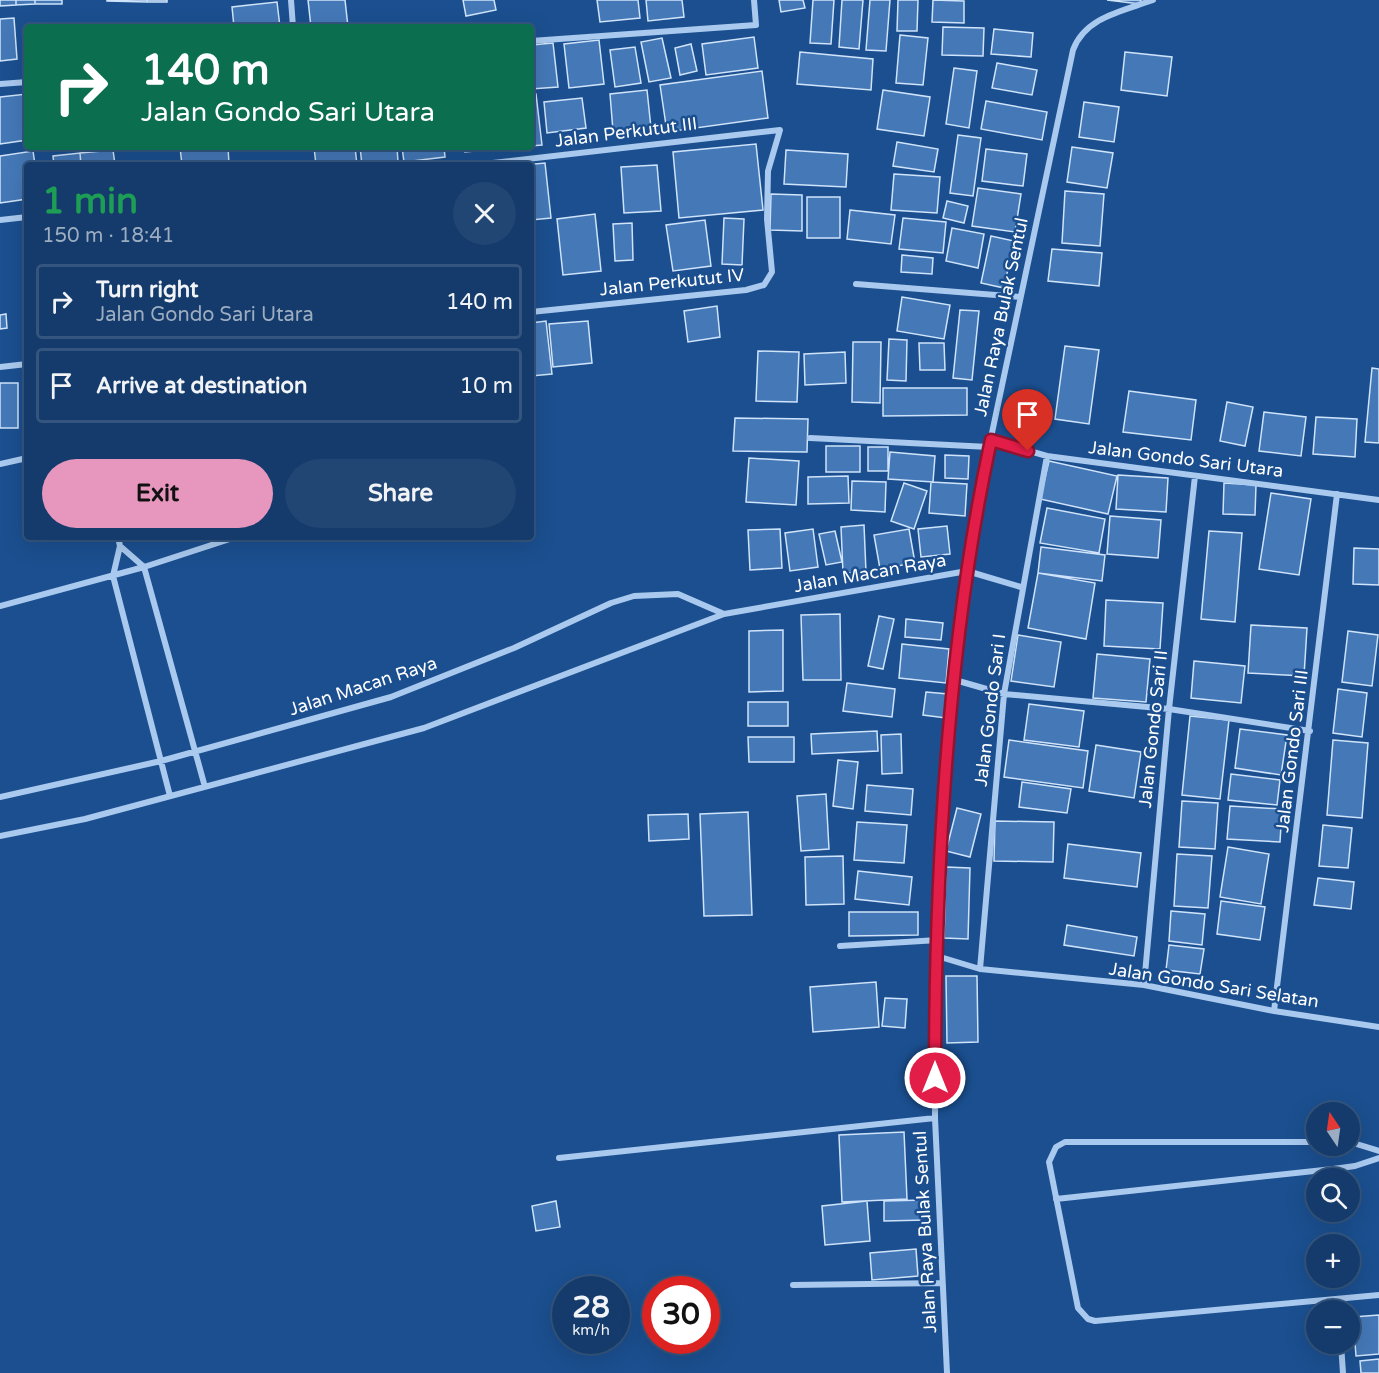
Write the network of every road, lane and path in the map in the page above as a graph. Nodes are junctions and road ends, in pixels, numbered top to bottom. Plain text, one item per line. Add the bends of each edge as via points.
1 (291, 0) edge
2 (754, 0) edge
3 (1153, 0) edge
4 (293, 24) edge
5 (534, 41) edge
6 (24, 82) edge
7 (0, 84) edge
8 (780, 130) joint
9 (501, 162) edge
10 (24, 217) edge
11 (0, 220) edge
12 (856, 284) dead end
13 (1020, 297) junction
14 (534, 312) edge
15 (24, 364) edge
16 (0, 367) edge
17 (810, 438) dead end
18 (990, 443) junction
19 (1047, 456) junction
20 (24, 459) edge
21 (0, 464) edge
22 (1195, 476) junction
23 (1337, 494) junction
24 (1379, 500) edge
25 (119, 540) edge
26 (227, 540) edge
27 (120, 546) junction
28 (144, 567) junction
29 (967, 571) junction
30 (113, 576) junction
31 (1021, 587) junction
32 (0, 606) edge
33 (724, 614) junction
34 (955, 680) junction
35 (1004, 694) junction
36 (1169, 709) junction
37 (1310, 731) junction
38 (194, 752) junction
39 (161, 761) junction
40 (205, 787) junction
41 (0, 796) edge
42 (170, 796) junction
43 (0, 836) edge
44 (938, 940) junction
45 (840, 946) dead end
46 (938, 956) junction
47 (980, 969) junction
48 (1144, 985) junction
49 (1274, 1011) junction
50 (1379, 1027) edge
51 (935, 1118) junction
52 (1306, 1142) edge
53 (1360, 1145) edge
54 (1379, 1151) edge
55 (559, 1158) dead end
56 (1379, 1158) edge
57 (1056, 1199) junction
58 (942, 1283) junction
59 (793, 1286) dead end
60 (1379, 1295) edge
61 (1337, 1300) edge
62 (1306, 1303) edge
63 (1342, 1354) edge
64 (947, 1373) edge
65 (1343, 1373) edge

1 - 4 street
2 - 5 street via 756,25
3 - 13 street, Jalan Raya Bulak Sentul via 1092,23 1078,35
6 - 7 street
8 - 9 street, Jalan Perkutut III
8 - 14 street, Jalan Perkutut IV via 768,171 766,219 772,272 764,285
10 - 11 street
12 - 13 street
13 - 18 street, Jalan Raya Bulak Sentul
15 - 16 street
17 - 18 street, Jalan Gondo Sari Utara
18 - 19 street, Jalan Gondo Sari Utara
18 - 29 street, Jalan Raya Bulak Sentul
19 - 22 street, Jalan Gondo Sari Utara
19 - 31 street, Jalan Gondo Sari I
20 - 21 street
22 - 23 street, Jalan Gondo Sari Utara
22 - 36 street, Jalan Gondo Sari II
23 - 24 street, Jalan Gondo Sari Utara
23 - 37 street, Jalan Gondo Sari III
25 - 27 street
26 - 28 street
27 - 28 street
27 - 30 street
28 - 30 street
28 - 38 street
29 - 31 street, Jalan Macan Raya
29 - 33 street, Jalan Macan Raya
29 - 34 street, Jalan Raya Bulak Sentul
30 - 32 street
30 - 39 street
31 - 35 street, Jalan Gondo Sari I
33 - 38 street, Jalan Macan Raya via 678,594 634,596 391,697
33 - 40 street, Jalan Macan Raya via 424,728
34 - 35 street
34 - 44 street, Jalan Raya Bulak Sentul
35 - 36 street
35 - 47 street, Jalan Gondo Sari I
36 - 37 street
36 - 48 street, Jalan Gondo Sari II
37 - 49 street, Jalan Gondo Sari III
38 - 39 street, Jalan Macan Raya
38 - 40 street
39 - 41 street, Jalan Macan Raya
39 - 42 street
40 - 42 street, Jalan Macan Raya
42 - 43 street, Jalan Macan Raya
44 - 45 street
44 - 46 street, Jalan Raya Bulak Sentul
46 - 47 street, Jalan Gondo Sari Selatan
46 - 51 street, Jalan Raya Bulak Sentul
47 - 48 street, Jalan Gondo Sari Selatan
48 - 49 street, Jalan Gondo Sari Selatan
49 - 50 street, Jalan Gondo Sari Selatan
51 - 55 street
51 - 58 street, Jalan Raya Bulak Sentul
52 - 57 street via 1065,1142 1056,1147 1049,1162
53 - 54 street
56 - 57 street via 1333,1169
57 - 62 street via 1078,1308 1088,1319
58 - 59 street
58 - 64 street, Jalan Raya Bulak Sentul
60 - 61 street
63 - 65 street

